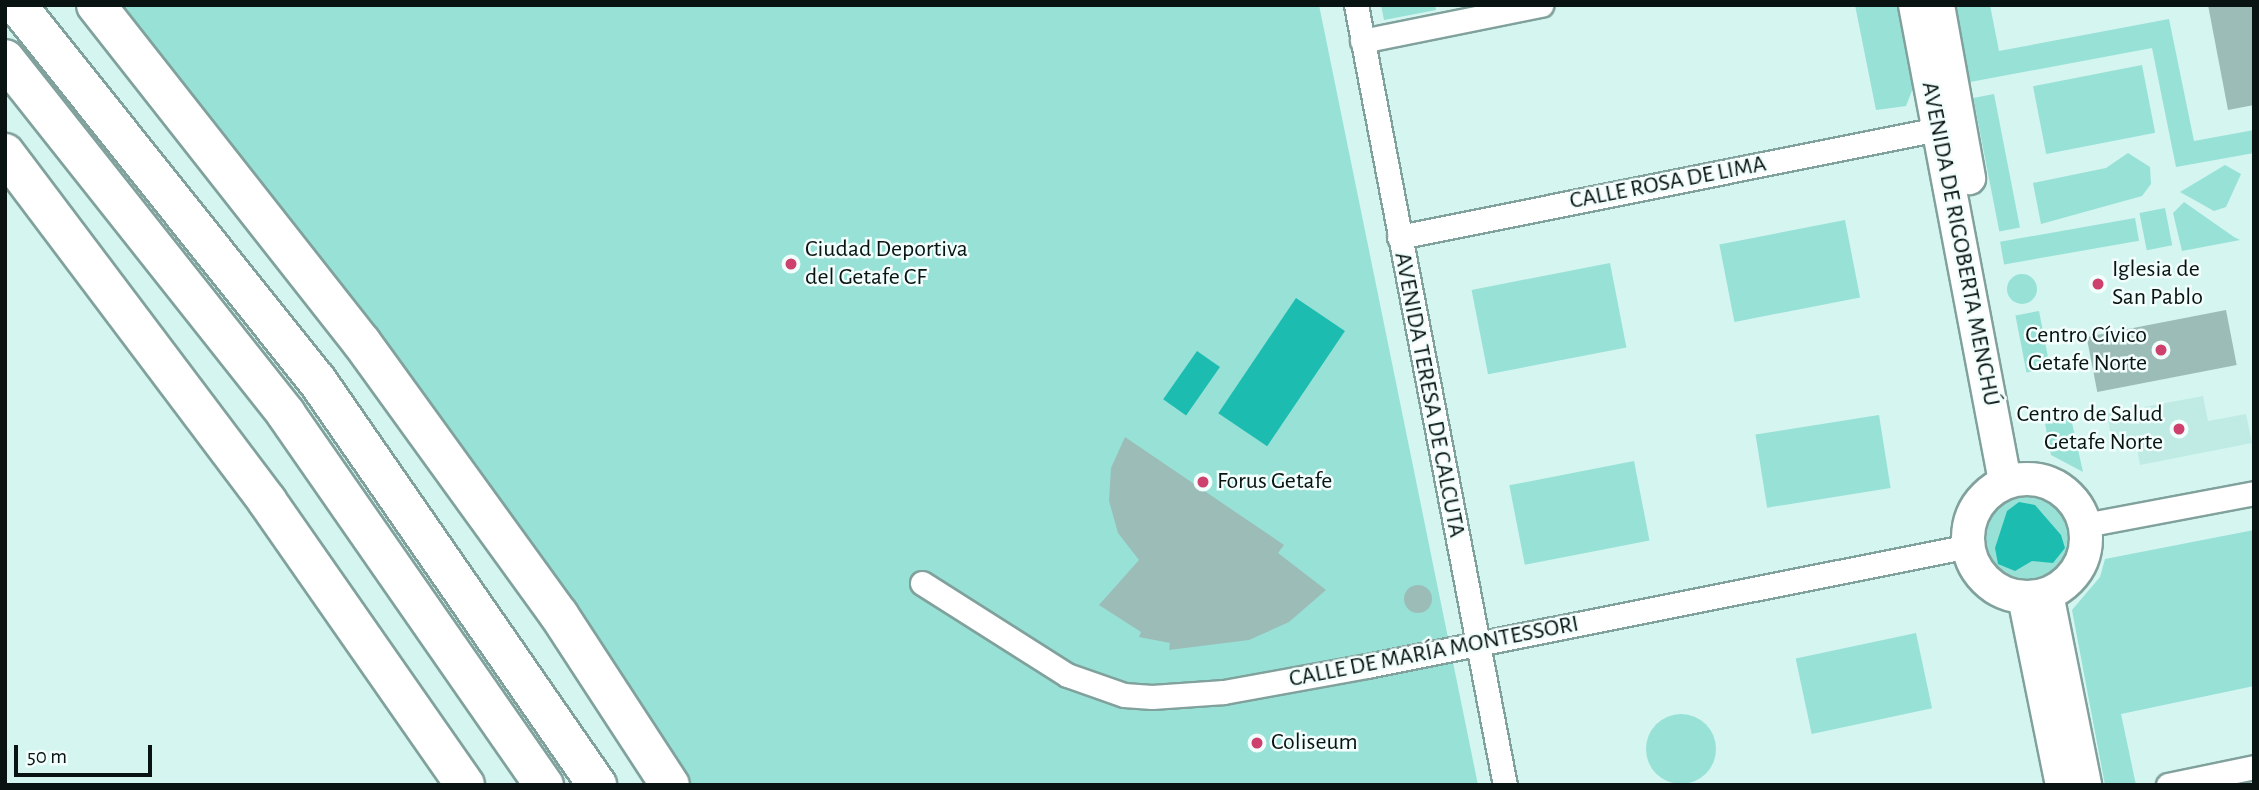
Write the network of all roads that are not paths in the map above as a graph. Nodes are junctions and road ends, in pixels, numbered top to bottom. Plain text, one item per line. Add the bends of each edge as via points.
1 (96, 5) edge
2 (1356, 5) edge
3 (1541, 5) edge
4 (1914, 5) edge
5 (1938, 5) edge
6 (20, 8) edge
7 (1362, 41) junction
8 (5, 59) edge
9 (1938, 129) junction
10 (5, 153) edge
11 (5, 166) edge
12 (1399, 237) junction
13 (86, 262) junction
14 (2014, 481) junction
15 (2254, 493) edge
16 (2085, 526) junction
17 (1969, 546) junction
18 (922, 583) dead end
19 (2036, 596) junction
20 (1478, 644) junction
21 (2254, 767) edge
22 (465, 785) edge
23 (544, 785) edge
24 (597, 785) edge
25 (670, 785) edge
26 (1505, 785) edge
27 (2062, 785) edge
28 (2085, 785) edge
29 (2168, 785) edge

1 - 25 highway via 362,343 559,615
2 - 7 street, AVENIDA TERESA DE CALCUTA
3 - 7 street
4 - 9 street, AVENIDA DE RIGOBERTA MENCHÚ
5 - 14 street, AVENIDA DE RIGOBERTA MENCHÚ
6 - 24 highway via 316,379
7 - 12 street, AVENIDA TERESA DE CALCUTA
8 - 23 highway via 286,414
9 - 12 street, CALLE ROSA DE LIMA
9 - 14 street, AVENIDA DE RIGOBERTA MENCHÚ
10 - 13 highway
11 - 13 highway
12 - 20 street, AVENIDA TERESA DE CALCUTA
13 - 22 highway via 267,501
14 - 16 street via 2056,486
14 - 17 street via 1977,505
15 - 16 street
16 - 19 street via 2083,559 2062,586
17 - 19 street via 1986,582
17 - 20 street, CALLE DE MARÍA MONTESSORI
18 - 20 street, CALLE DE MARÍA MONTESSORI via 1067,675 1124,695 1224,692
19 - 27 street
19 - 28 street
20 - 26 street, AVENIDA TERESA DE CALCUTA
21 - 29 street

